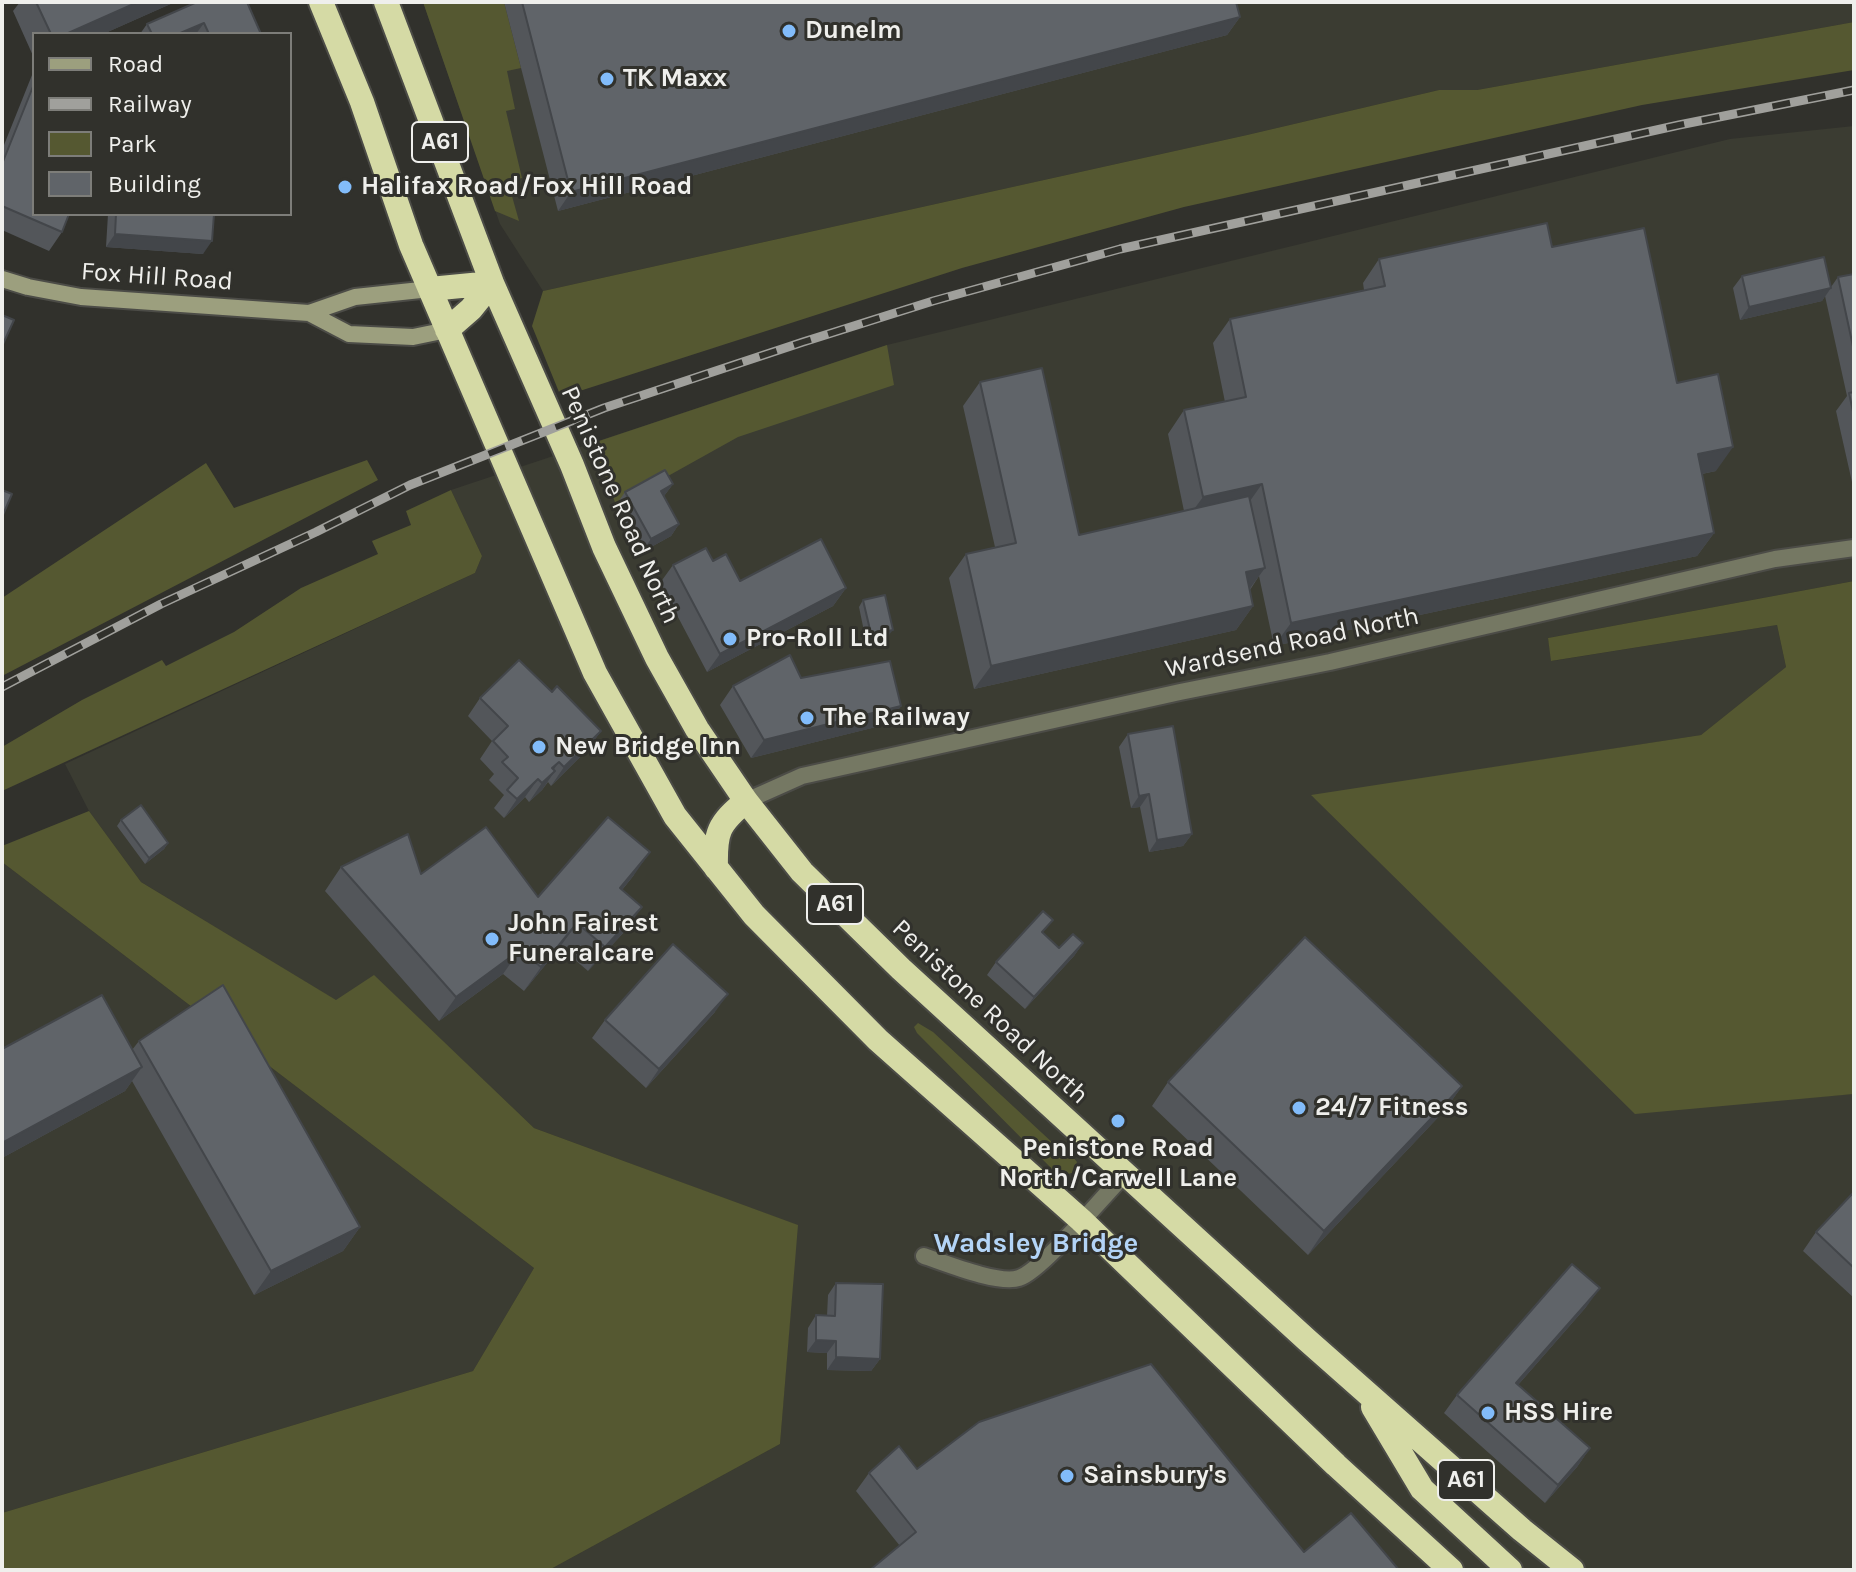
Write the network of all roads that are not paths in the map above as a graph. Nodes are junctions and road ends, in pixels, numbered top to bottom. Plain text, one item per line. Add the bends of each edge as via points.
1 (321, 2) edge
2 (386, 2) edge
3 (2, 279) edge
4 (492, 283) junction
5 (430, 289) junction
6 (309, 313) junction
7 (447, 330) junction
8 (1854, 548) edge
9 (746, 801) junction
10 (716, 868) junction
11 (1125, 1174) junction
12 (1081, 1220) junction
13 (924, 1256) dead end
14 (1362, 1388) junction
15 (1451, 1570) edge
16 (1510, 1570) edge
17 (1572, 1570) edge

1 - 5 highway, A61
2 - 4 highway, A61
3 - 6 street, Fox Hill Road via 81,297
4 - 5 highway
4 - 7 highway
4 - 9 highway, Penistone Road North / A61 via 657,658
5 - 6 street, Fox Hill Road via 355,297
5 - 7 highway, A61
6 - 7 street, Fox Hill Road via 349,334 413,337
7 - 10 highway, A61 via 595,673 675,816
8 - 9 street, Wardsend Road North via 1775,559 802,776
9 - 10 highway via 723,820 715,841
9 - 11 highway, Penistone Road North / A61 via 802,872 890,959
10 - 12 highway, A61 via 754,915 878,1040
11 - 12 street
11 - 14 highway, Penistone Road North / A61
12 - 13 street via 1043,1262 1018,1279 981,1275
12 - 15 highway, A61
14 - 16 highway via 1422,1489
14 - 17 highway, Penistone Road North / A61

